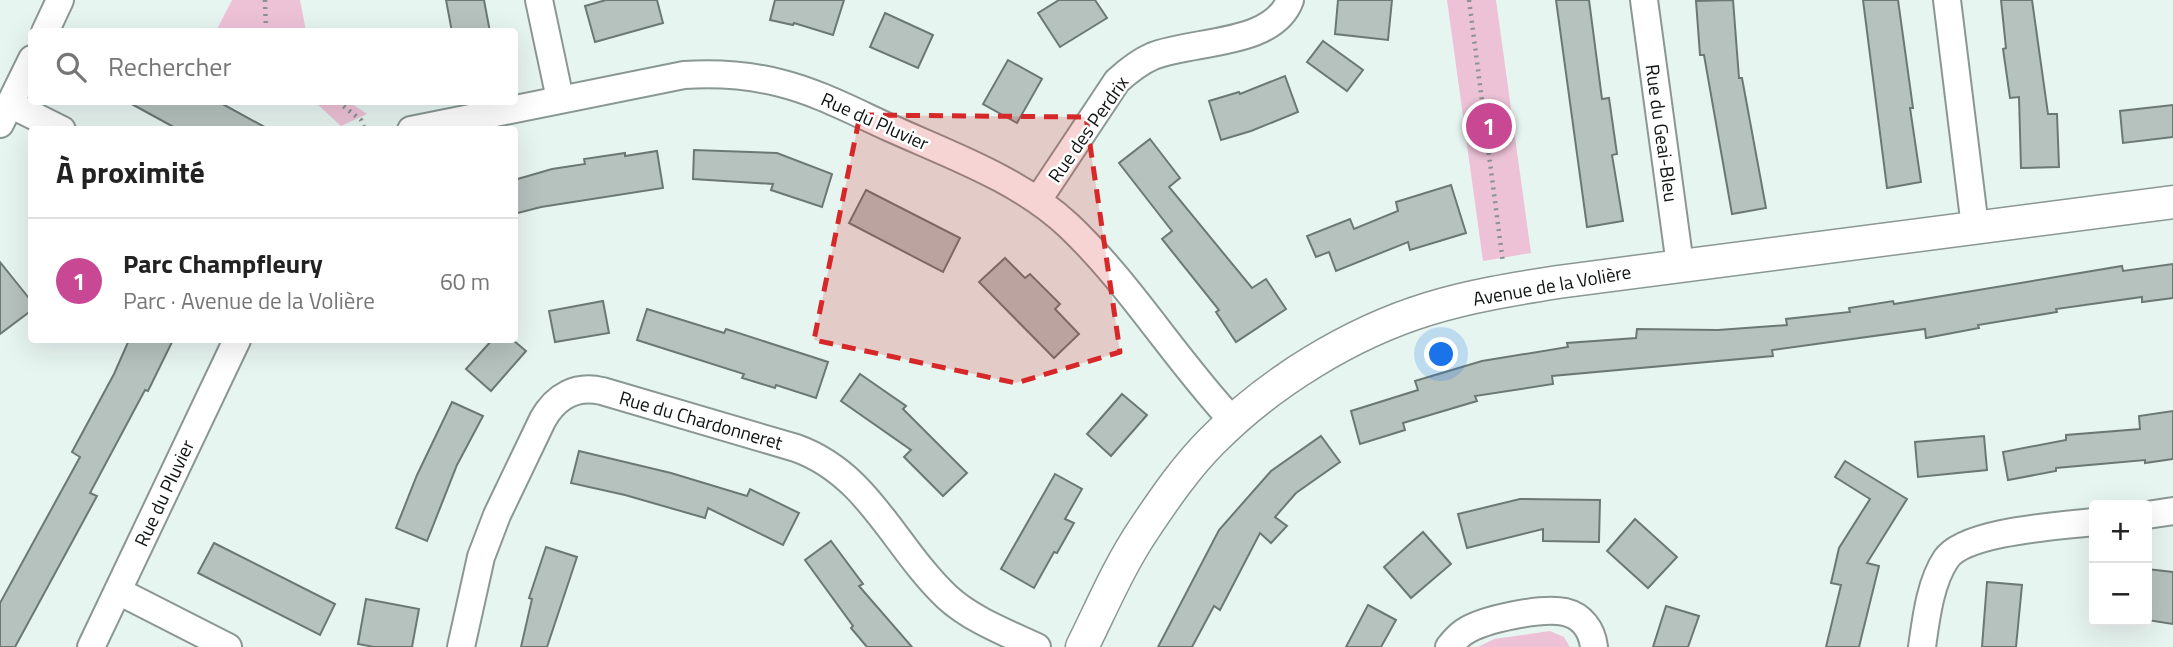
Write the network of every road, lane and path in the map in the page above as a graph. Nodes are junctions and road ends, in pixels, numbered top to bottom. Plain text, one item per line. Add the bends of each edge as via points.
1 (60, 0) edge
2 (265, 0) edge
3 (539, 0) edge
4 (1290, 0) edge
5 (1469, 0) edge
6 (1644, 0) edge
7 (1947, 0) edge
8 (47, 28) edge
9 (266, 28) edge
10 (28, 67) edge
11 (560, 99) junction
12 (342, 105) edge
13 (5, 114) edge
14 (48, 126) edge
15 (363, 126) edge
16 (430, 126) edge
17 (1038, 200) junction
18 (2173, 202) edge
19 (1975, 227) junction
20 (1503, 259) dead end
21 (1680, 265) junction
22 (236, 343) edge
23 (1233, 421) junction
24 (2173, 511) edge
25 (2152, 513) edge
26 (2089, 523) edge
27 (118, 591) junction
28 (91, 647) edge
29 (228, 647) edge
30 (461, 647) edge
31 (1037, 647) edge
32 (1082, 647) edge
33 (1448, 647) edge
34 (1594, 647) edge
35 (1922, 647) edge

1 - 8 street
2 - 9 path
3 - 11 street
4 - 17 street, Rue des Perdrix via 1282,16 1263,30 1154,55 1134,66 1118,81
5 - 20 path
6 - 21 street, Rue du Geai-Bleu
7 - 19 street
10 - 13 street
11 - 16 street, Rue du Pluvier
11 - 17 street, Rue du Pluvier via 684,75 779,82 826,99
12 - 15 path
13 - 14 street
17 - 23 street, Rue du Pluvier via 1096,254
18 - 19 street, Avenue de la Volière
19 - 21 street, Avenue de la Volière
21 - 23 street, Avenue de la Volière via 1505,291 1410,315 1313,362
22 - 27 street, Rue du Pluvier
23 - 32 street, Avenue de la Volière via 1195,460 1144,529
24 - 25 street
26 - 35 street via 1990,537 1952,552 1937,578
27 - 28 street, Rue du Pluvier
27 - 29 street
30 - 31 street, Rue du Chardonneret via 481,557 538,430 555,402 585,388 820,457 851,480 956,604
33 - 34 street via 1464,632 1487,621 1563,611 1586,624

